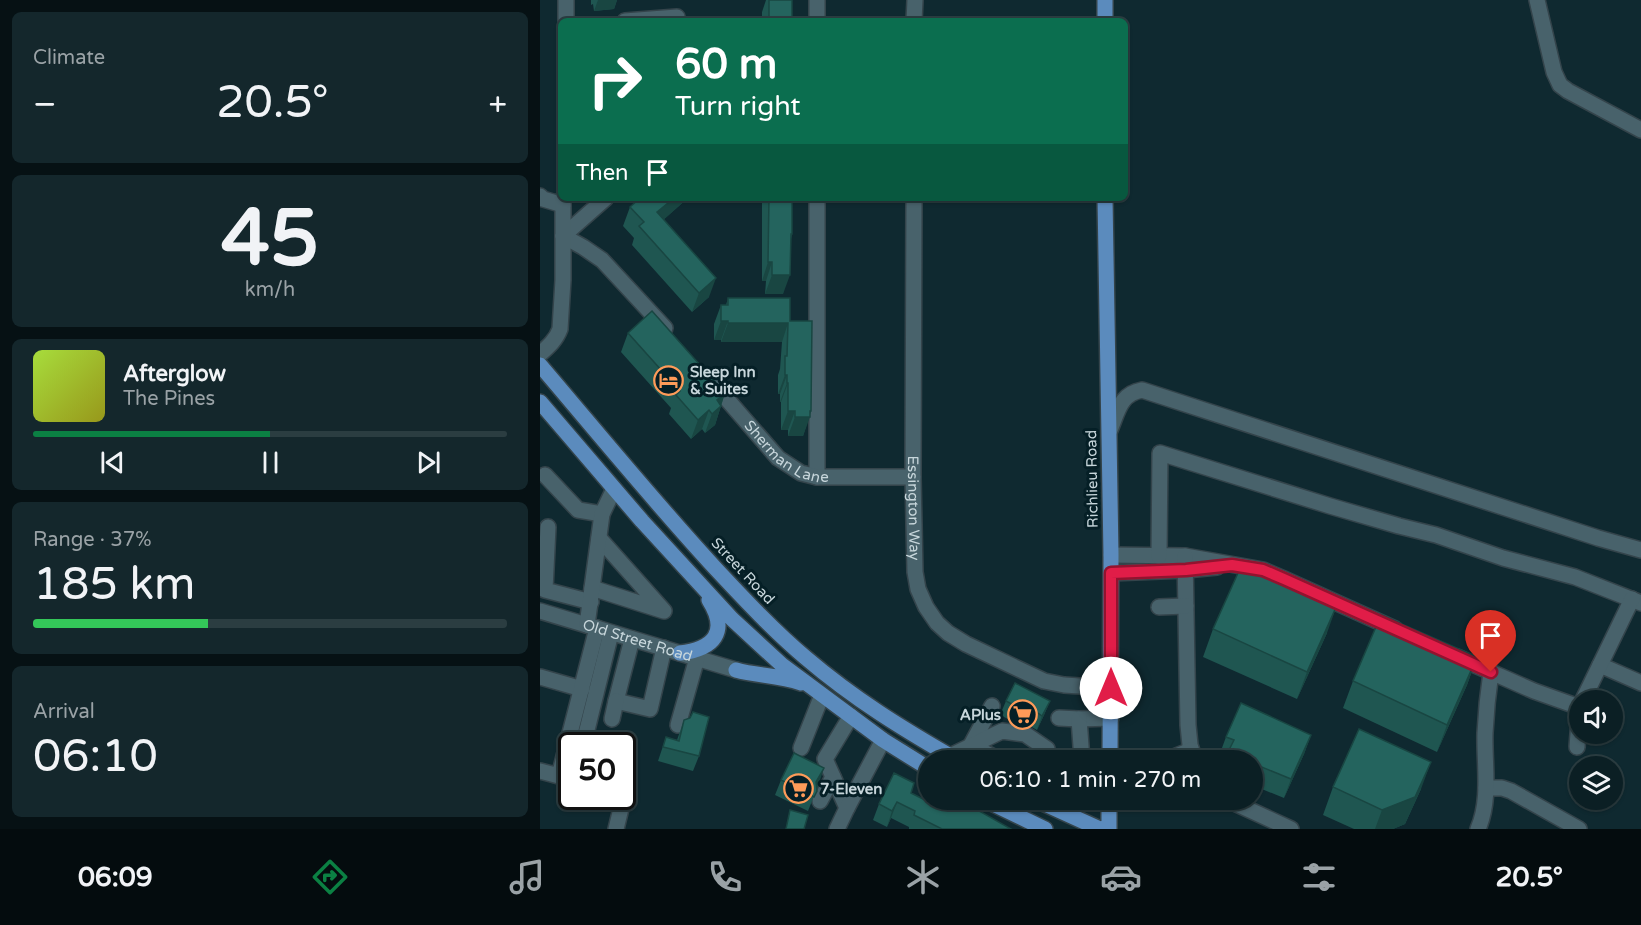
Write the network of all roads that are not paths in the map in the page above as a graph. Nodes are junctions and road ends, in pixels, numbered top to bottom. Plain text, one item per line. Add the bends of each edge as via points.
1 (566, 0) edge
2 (817, 0) edge
3 (915, 0) edge
4 (1105, 0) edge
5 (1537, 0) edge
6 (677, 17) dead end
7 (566, 18) edge
8 (664, 18) edge
9 (817, 18) edge
10 (914, 18) edge
11 (1105, 18) edge
12 (1641, 130) edge
13 (540, 196) edge
14 (603, 201) edge
15 (817, 201) edge
16 (914, 201) edge
17 (1105, 201) edge
18 (563, 202) edge
19 (563, 236) junction
20 (677, 342) edge
21 (540, 354) edge
22 (540, 365) edge
23 (700, 367) edge
24 (540, 402) edge
25 (1110, 430) junction
26 (545, 475) dead end
27 (817, 477) junction
28 (913, 477) junction
29 (614, 489) junction
30 (602, 514) junction
31 (548, 527) dead end
32 (599, 538) junction
33 (1641, 550) edge
34 (1111, 555) junction
35 (1159, 556) junction
36 (1185, 563) junction
37 (1111, 573) junction
38 (702, 587) junction
39 (591, 595) junction
40 (1637, 601) edge
41 (1186, 606) junction
42 (1159, 607) dead end
43 (540, 611) edge
44 (599, 629) junction
45 (1403, 633) edge
46 (632, 639) junction
47 (664, 648) junction
48 (1442, 650) edge
49 (680, 653) junction
50 (698, 658) junction
51 (1600, 665) junction
52 (736, 670) joint
53 (1491, 672) junction
54 (540, 677) edge
55 (1641, 683) edge
56 (1111, 688) junction
57 (582, 690) junction
58 (1588, 690) edge
59 (818, 692) junction
60 (616, 701) junction
61 (992, 706) dead end
62 (584, 709) junction
63 (851, 716) junction
64 (1059, 718) dead end
65 (1111, 718) junction
66 (612, 719) dead end
67 (1078, 719) junction
68 (678, 725) dead end
69 (578, 732) edge
70 (583, 732) edge
71 (883, 740) junction
72 (971, 745) junction
73 (1576, 747) dead end
74 (801, 748) dead end
75 (939, 750) edge
76 (964, 750) edge
77 (980, 750) edge
78 (1047, 750) edge
79 (1081, 750) edge
80 (1110, 750) edge
81 (1192, 750) edge
82 (918, 762) edge
83 (540, 771) edge
84 (558, 776) edge
85 (833, 777) junction
86 (1486, 788) junction
87 (820, 801) dead end
88 (847, 808) junction
89 (621, 810) edge
90 (1006, 810) edge
91 (1058, 810) edge
92 (1109, 810) edge
93 (1249, 810) edge
94 (618, 829) edge
95 (837, 829) edge
96 (1045, 829) edge
97 (1100, 829) edge
98 (1109, 829) edge
99 (1289, 829) edge
100 (1478, 829) edge
101 (1579, 829) edge

1 - 7 street
2 - 9 street
3 - 10 street
4 - 11 main road
5 - 12 street via 1560,85
6 - 8 street
13 - 18 street
14 - 19 street
15 - 27 street
16 - 28 street, Essington Way
17 - 25 main road, Richlieu Road
18 - 19 street
19 - 20 street via 602,260
19 - 21 street via 560,329 552,344
22 - 75 main road, Street Road via 684,534 777,632 854,696
23 - 27 street, Sherman Lane via 778,458 801,473
24 - 29 main road
25 - 33 street via 1128,395 1142,390
25 - 34 main road, Richlieu Road
26 - 30 street via 578,510
27 - 28 street, Sherman Lane
28 - 56 street, Essington Way via 915,572 918,589 937,623 966,644 1044,681
29 - 30 street
29 - 38 main road
30 - 32 street
31 - 39 street via 545,590
32 - 39 street
32 - 39 street via 664,610
34 - 35 street
34 - 37 main road, Richlieu Road
35 - 36 street
35 - 40 street via 1160,453 1575,577
36 - 37 street
36 - 41 street
36 - 45 street via 1263,570
37 - 56 main road, Richlieu Road
38 - 49 main road via 717,618 717,631 705,647
38 - 59 main road via 782,665
39 - 44 street
40 - 51 street
41 - 42 street
41 - 81 street via 1188,725
43 - 44 street, Old Street Road
44 - 46 street, Old Street Road
44 - 57 street
44 - 62 street
46 - 47 street, Old Street Road
46 - 60 street
47 - 49 street, Old Street Road
47 - 60 street via 650,709
48 - 53 street
49 - 50 street, Old Street Road
50 - 52 street, Old Street Road
50 - 68 street
51 - 55 street
51 - 58 street
52 - 59 main road via 791,679
53 - 73 street via 1580,707
53 - 86 street via 1485,733
54 - 57 street
56 - 65 main road, Richlieu Road
57 - 62 street
59 - 63 main road
59 - 74 street
60 - 66 street
61 - 72 street
62 - 69 street
62 - 70 street
63 - 71 main road
63 - 85 street via 825,759
64 - 67 street
65 - 67 street
65 - 80 main road, Richlieu Road
67 - 79 street
71 - 82 main road
71 - 88 street
72 - 76 street
72 - 77 street
72 - 78 street via 1002,731 1025,734
83 - 84 street
85 - 87 street
85 - 88 street
86 - 100 street via 1486,805
86 - 101 street via 1511,790
88 - 95 street
89 - 94 street
90 - 96 main road
91 - 97 main road
92 - 98 main road
93 - 99 street

